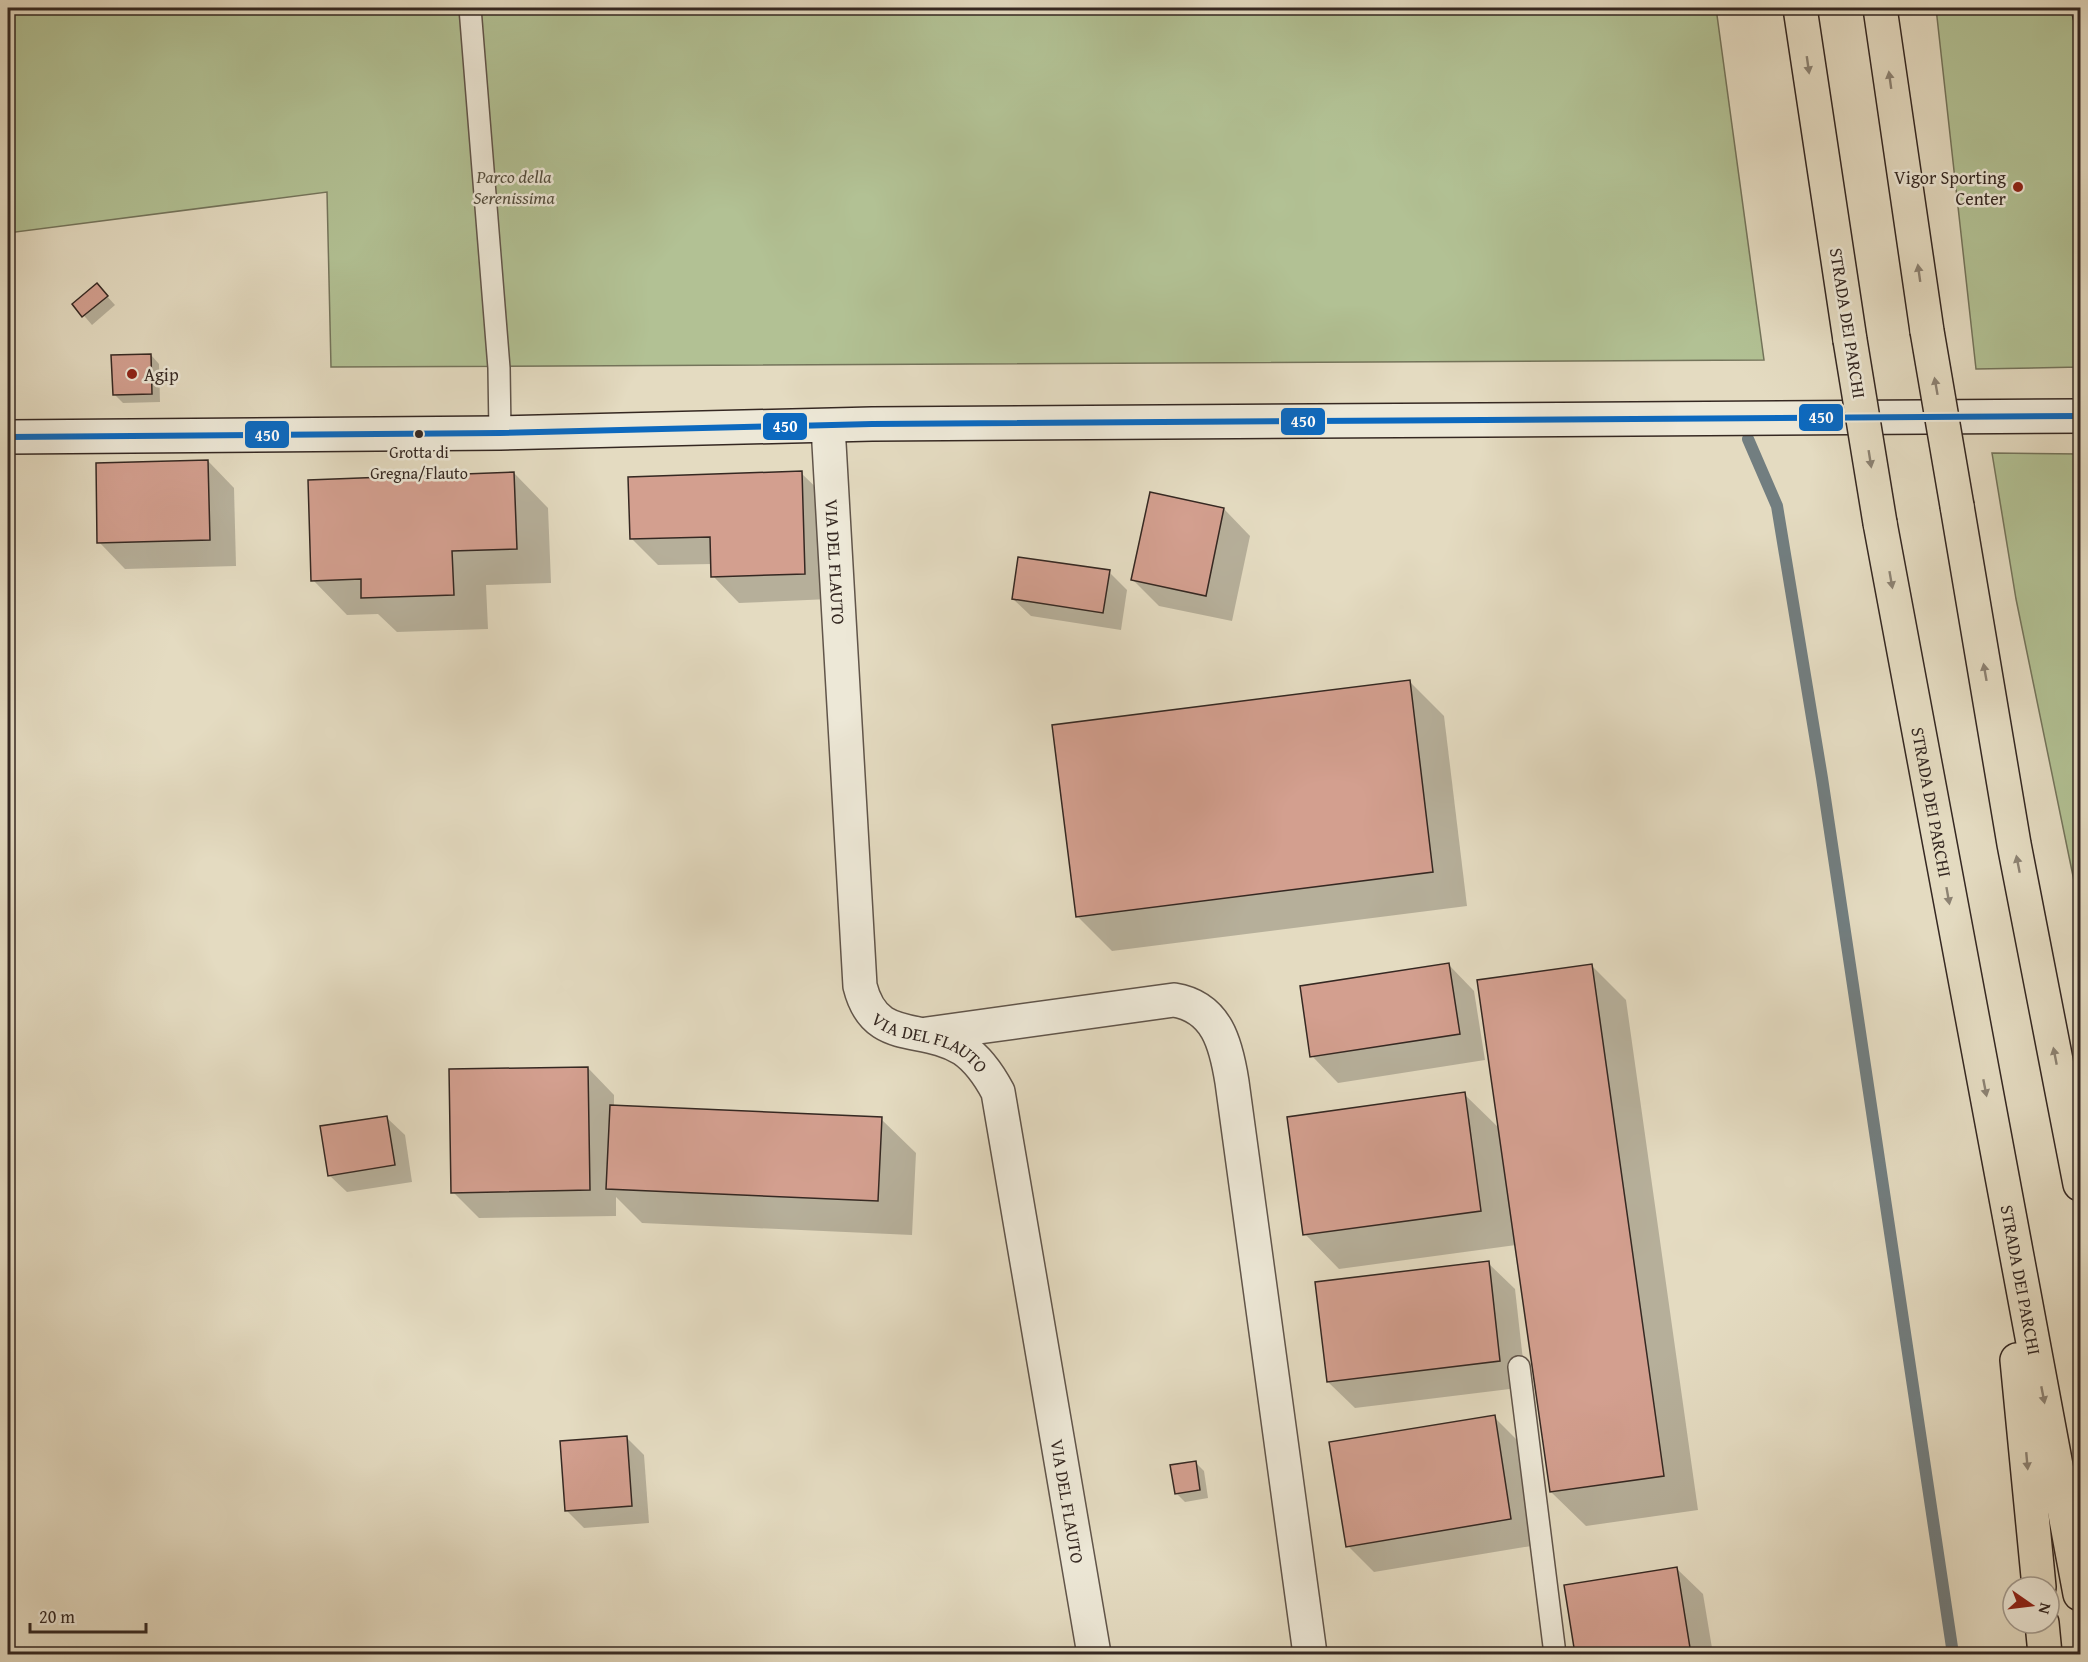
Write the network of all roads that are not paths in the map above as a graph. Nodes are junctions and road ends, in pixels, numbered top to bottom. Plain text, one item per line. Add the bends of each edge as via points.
1 (470, 8) edge
2 (1800, 8) edge
3 (1880, 8) edge
4 (2080, 416) edge
5 (828, 426) junction
6 (500, 433) junction
7 (8, 437) edge
8 (922, 1035) junction
9 (2066, 1113) junction
10 (1997, 1152) junction
11 (2080, 1165) edge
12 (2080, 1184) edge
13 (1518, 1366) dead end
14 (2038, 1575) edge
15 (2080, 1594) edge
16 (2043, 1635) edge
17 (1094, 1654) edge
18 (1310, 1654) edge
19 (1555, 1654) edge
20 (2045, 1654) edge

1 - 6 lane via 500,368
2 -> 10 highway, STRADA DEI PARCHI, bridge via 1880,523
9 -> 3 highway, bridge via 2014,844 1927,331
4 - 5 street
5 - 6 street
5 - 8 street, VIA DEL FLAUTO via 860,986 866,1006 876,1020
6 - 7 street
8 - 17 street, VIA DEL FLAUTO via 954,1044 976,1060 993,1083 1002,1106
8 - 18 street via 1173,1000 1202,1010 1218,1028 1232,1082
9 - 11 highway
9 - 12 highway
10 -> 14 highway
10 -> 15 highway, STRADA DEI PARCHI
13 - 19 lane
16 - 20 highway

